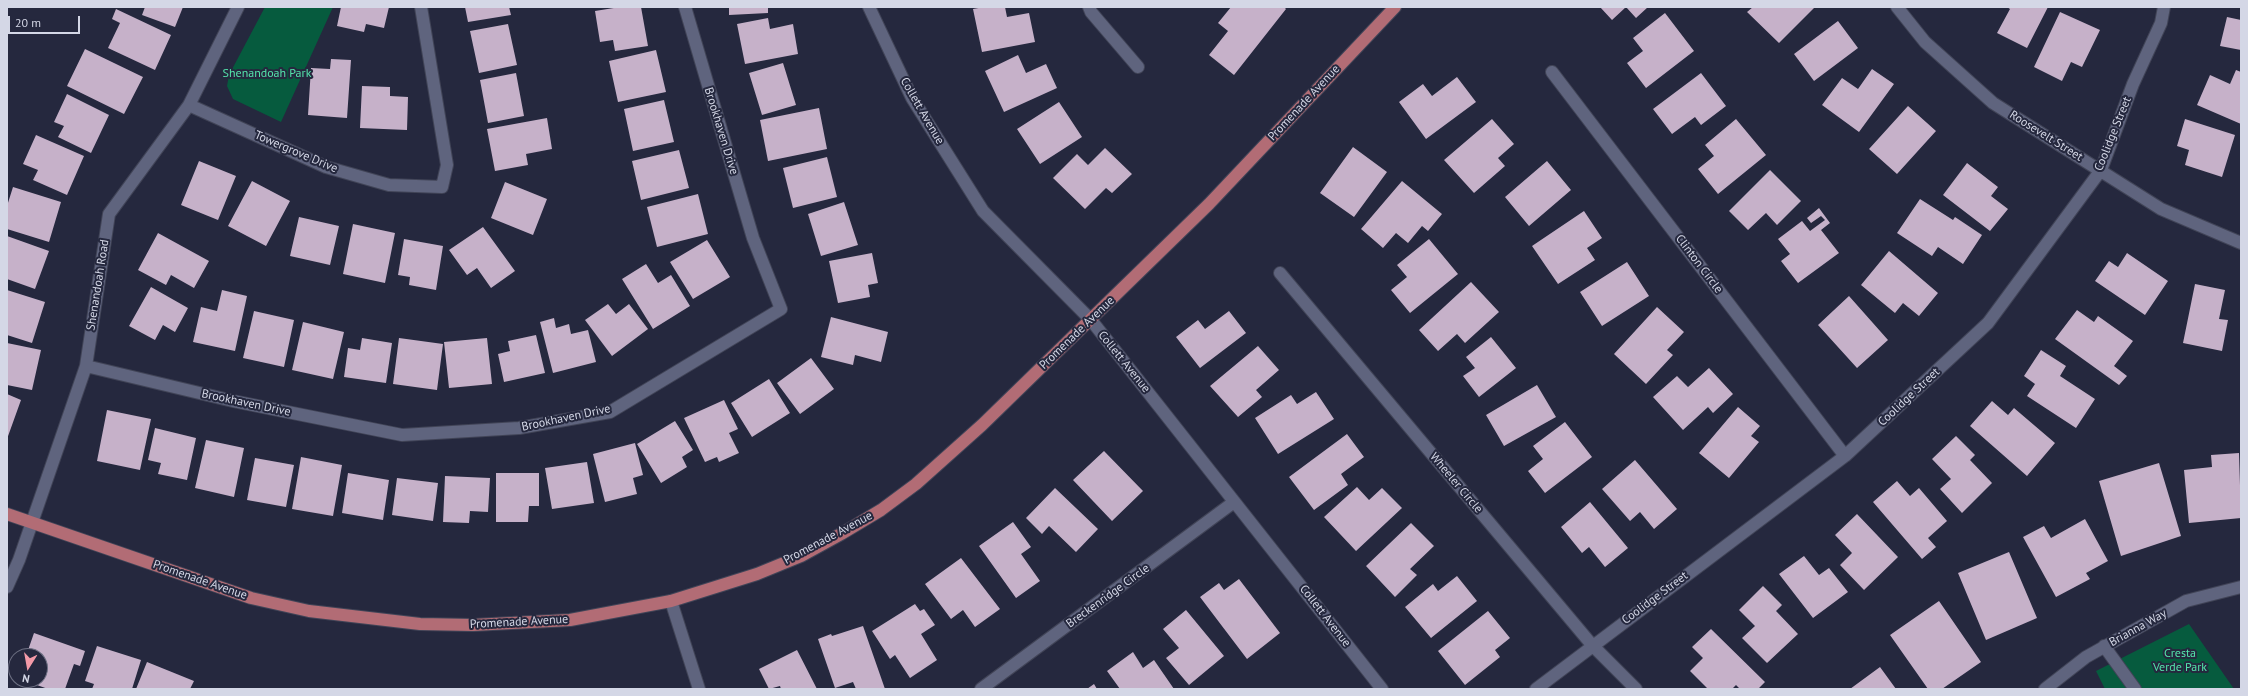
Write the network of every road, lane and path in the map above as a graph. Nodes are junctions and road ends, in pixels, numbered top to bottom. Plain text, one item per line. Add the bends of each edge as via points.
1 (238, 7) edge
2 (421, 7) edge
3 (685, 7) edge
4 (869, 7) edge
5 (1089, 7) edge
6 (1395, 7) edge
7 (1897, 7) edge
8 (2164, 7) edge
9 (1138, 67) dead end
10 (1552, 72) dead end
11 (189, 105) junction
12 (2101, 170) junction
13 (2241, 243) edge
14 (1280, 273) dead end
15 (1091, 320) junction
16 (86, 366) junction
17 (1845, 456) junction
18 (1234, 502) junction
19 (7, 514) edge
20 (32, 522) junction
21 (7, 587) edge
22 (2241, 587) edge
23 (671, 601) junction
24 (1592, 645) junction
25 (2104, 646) junction
26 (698, 689) edge
27 (981, 689) edge
28 (1382, 689) edge
29 (1536, 689) edge
30 (1636, 689) edge
31 (2045, 689) edge
32 (2135, 689) edge

1 - 11 street, Shenandoah Road
2 - 11 street, Towergrove Drive via 447,165 442,186 389,185 326,167
3 - 16 street, Brookhaven Drive via 753,238 781,310 610,412 519,428 402,435 233,401
4 - 15 street, Collett Avenue via 912,98 983,211
5 - 9 street
6 - 15 main road, Promenade Avenue via 1209,204
7 - 12 street, Roosevelt Street via 1925,42 1993,103
8 - 12 street, Coolidge Street via 2161,23 2133,84
10 - 17 street, Clinton Circle
11 - 16 street, Shenandoah Road via 109,214
12 - 13 street, Roosevelt Street via 2161,210
12 - 17 street, Coolidge Street via 1988,323
14 - 24 street, Wheeler Circle
15 - 18 street, Collett Avenue
15 - 23 main road, Promenade Avenue via 982,425 916,484 880,510 801,556 757,574
16 - 20 street, Shenandoah Road
17 - 24 street, Coolidge Street
18 - 27 street, Breckenridge Circle
18 - 28 street, Collett Avenue
19 - 20 main road, Promenade Avenue
20 - 21 street, Shenandoah Road
20 - 23 main road, Promenade Avenue via 251,598 309,611 367,619 473,625 570,620
22 - 25 street, Brianna Way via 2186,601
23 - 26 street
24 - 29 street, Coolidge Street
24 - 30 street, Wheeler Circle
25 - 31 street, Brianna Way
25 - 32 street

